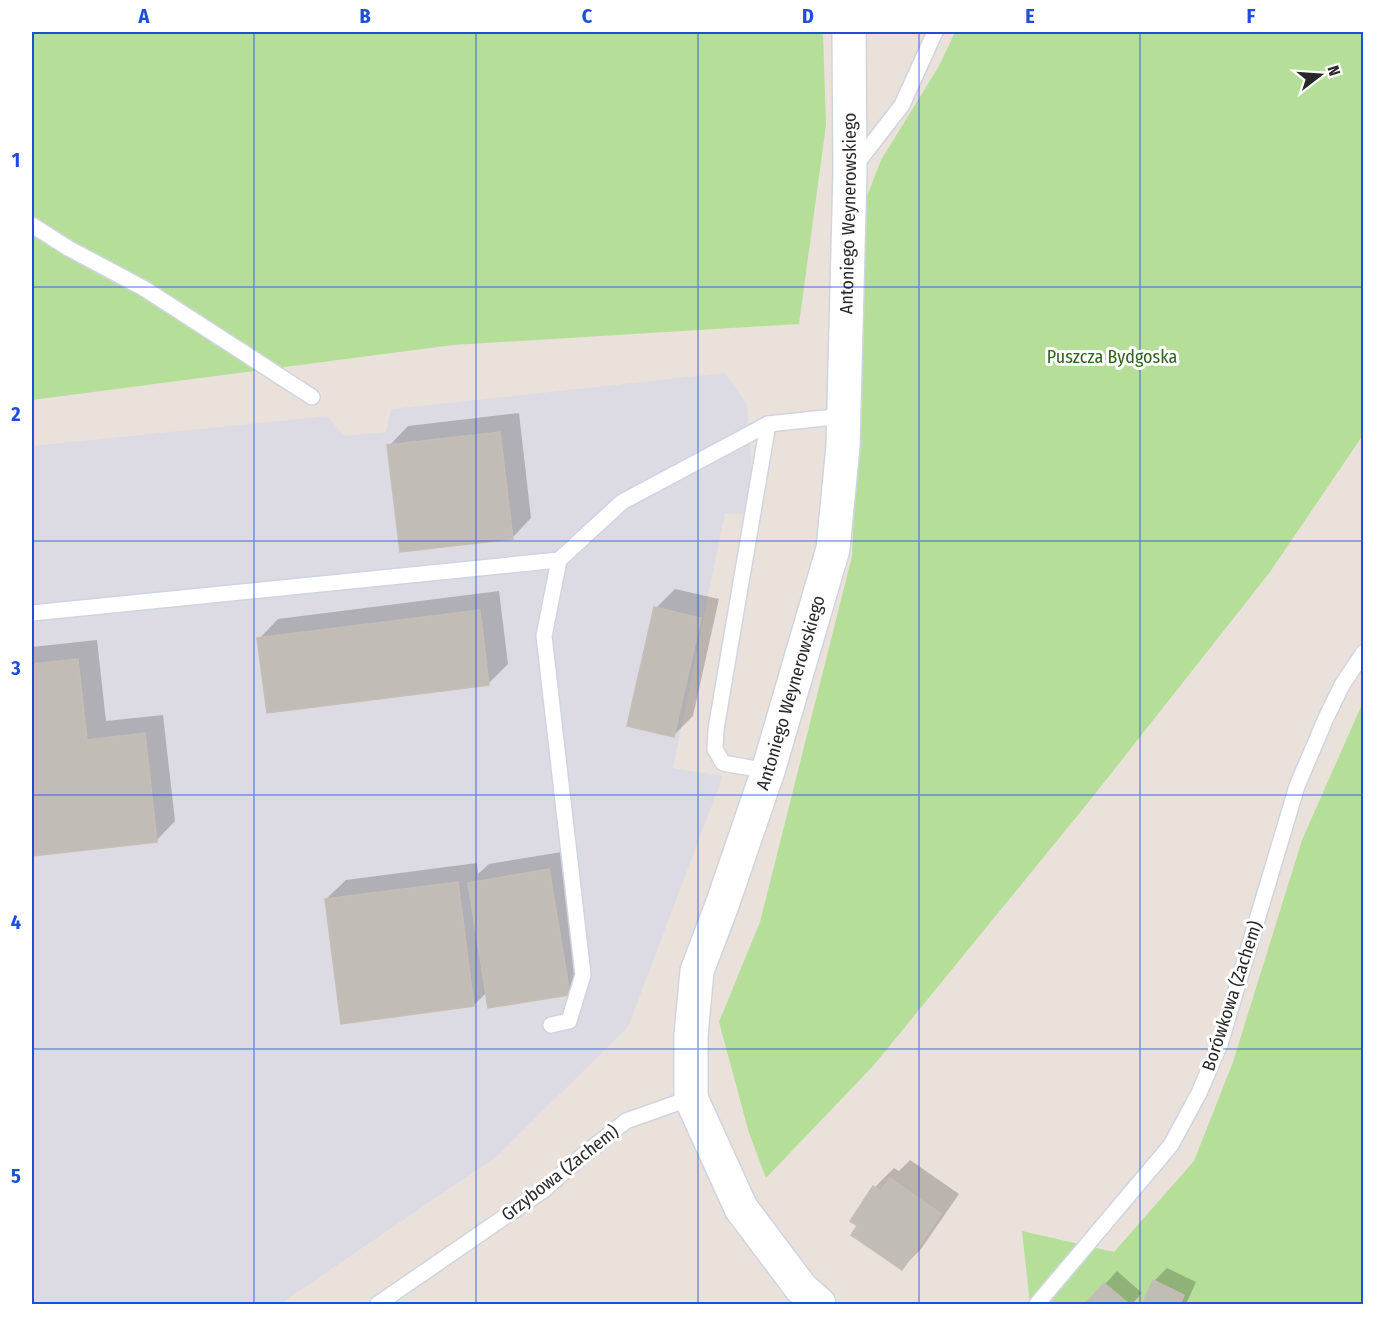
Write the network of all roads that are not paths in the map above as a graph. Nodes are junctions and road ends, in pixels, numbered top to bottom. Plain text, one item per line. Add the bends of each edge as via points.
1 (849, 32) edge
2 (935, 32) edge
3 (850, 171) junction
4 (32, 225) edge
5 (312, 397) dead end
6 (844, 416) junction
7 (768, 424) junction
8 (559, 560) junction
9 (32, 613) edge
10 (1364, 652) edge
11 (768, 771) junction
12 (551, 1025) dead end
13 (691, 1098) junction
14 (378, 1305) edge
15 (819, 1305) edge
16 (1037, 1305) edge

1 - 3 street, Antoniego Weynerowskiego
2 - 3 lane via 902,105
3 - 6 street, Antoniego Weynerowskiego
4 - 5 lane via 145,289
6 - 7 lane
6 - 11 street, Antoniego Weynerowskiego via 833,549
7 - 8 lane via 622,502
7 - 11 lane via 715,749 723,763
8 - 9 lane
8 - 12 lane via 544,636 583,975 569,1021
10 - 16 lane, Borówkowa (Zachem) via 1342,685 1298,786 1220,1044 1199,1094 1171,1145
11 - 13 street, Antoniego Weynerowskiego via 697,971
13 - 14 lane, Grzybowa (Zachem) via 626,1121 545,1189
13 - 15 street, Antoniego Weynerowskiego via 741,1208 801,1288

